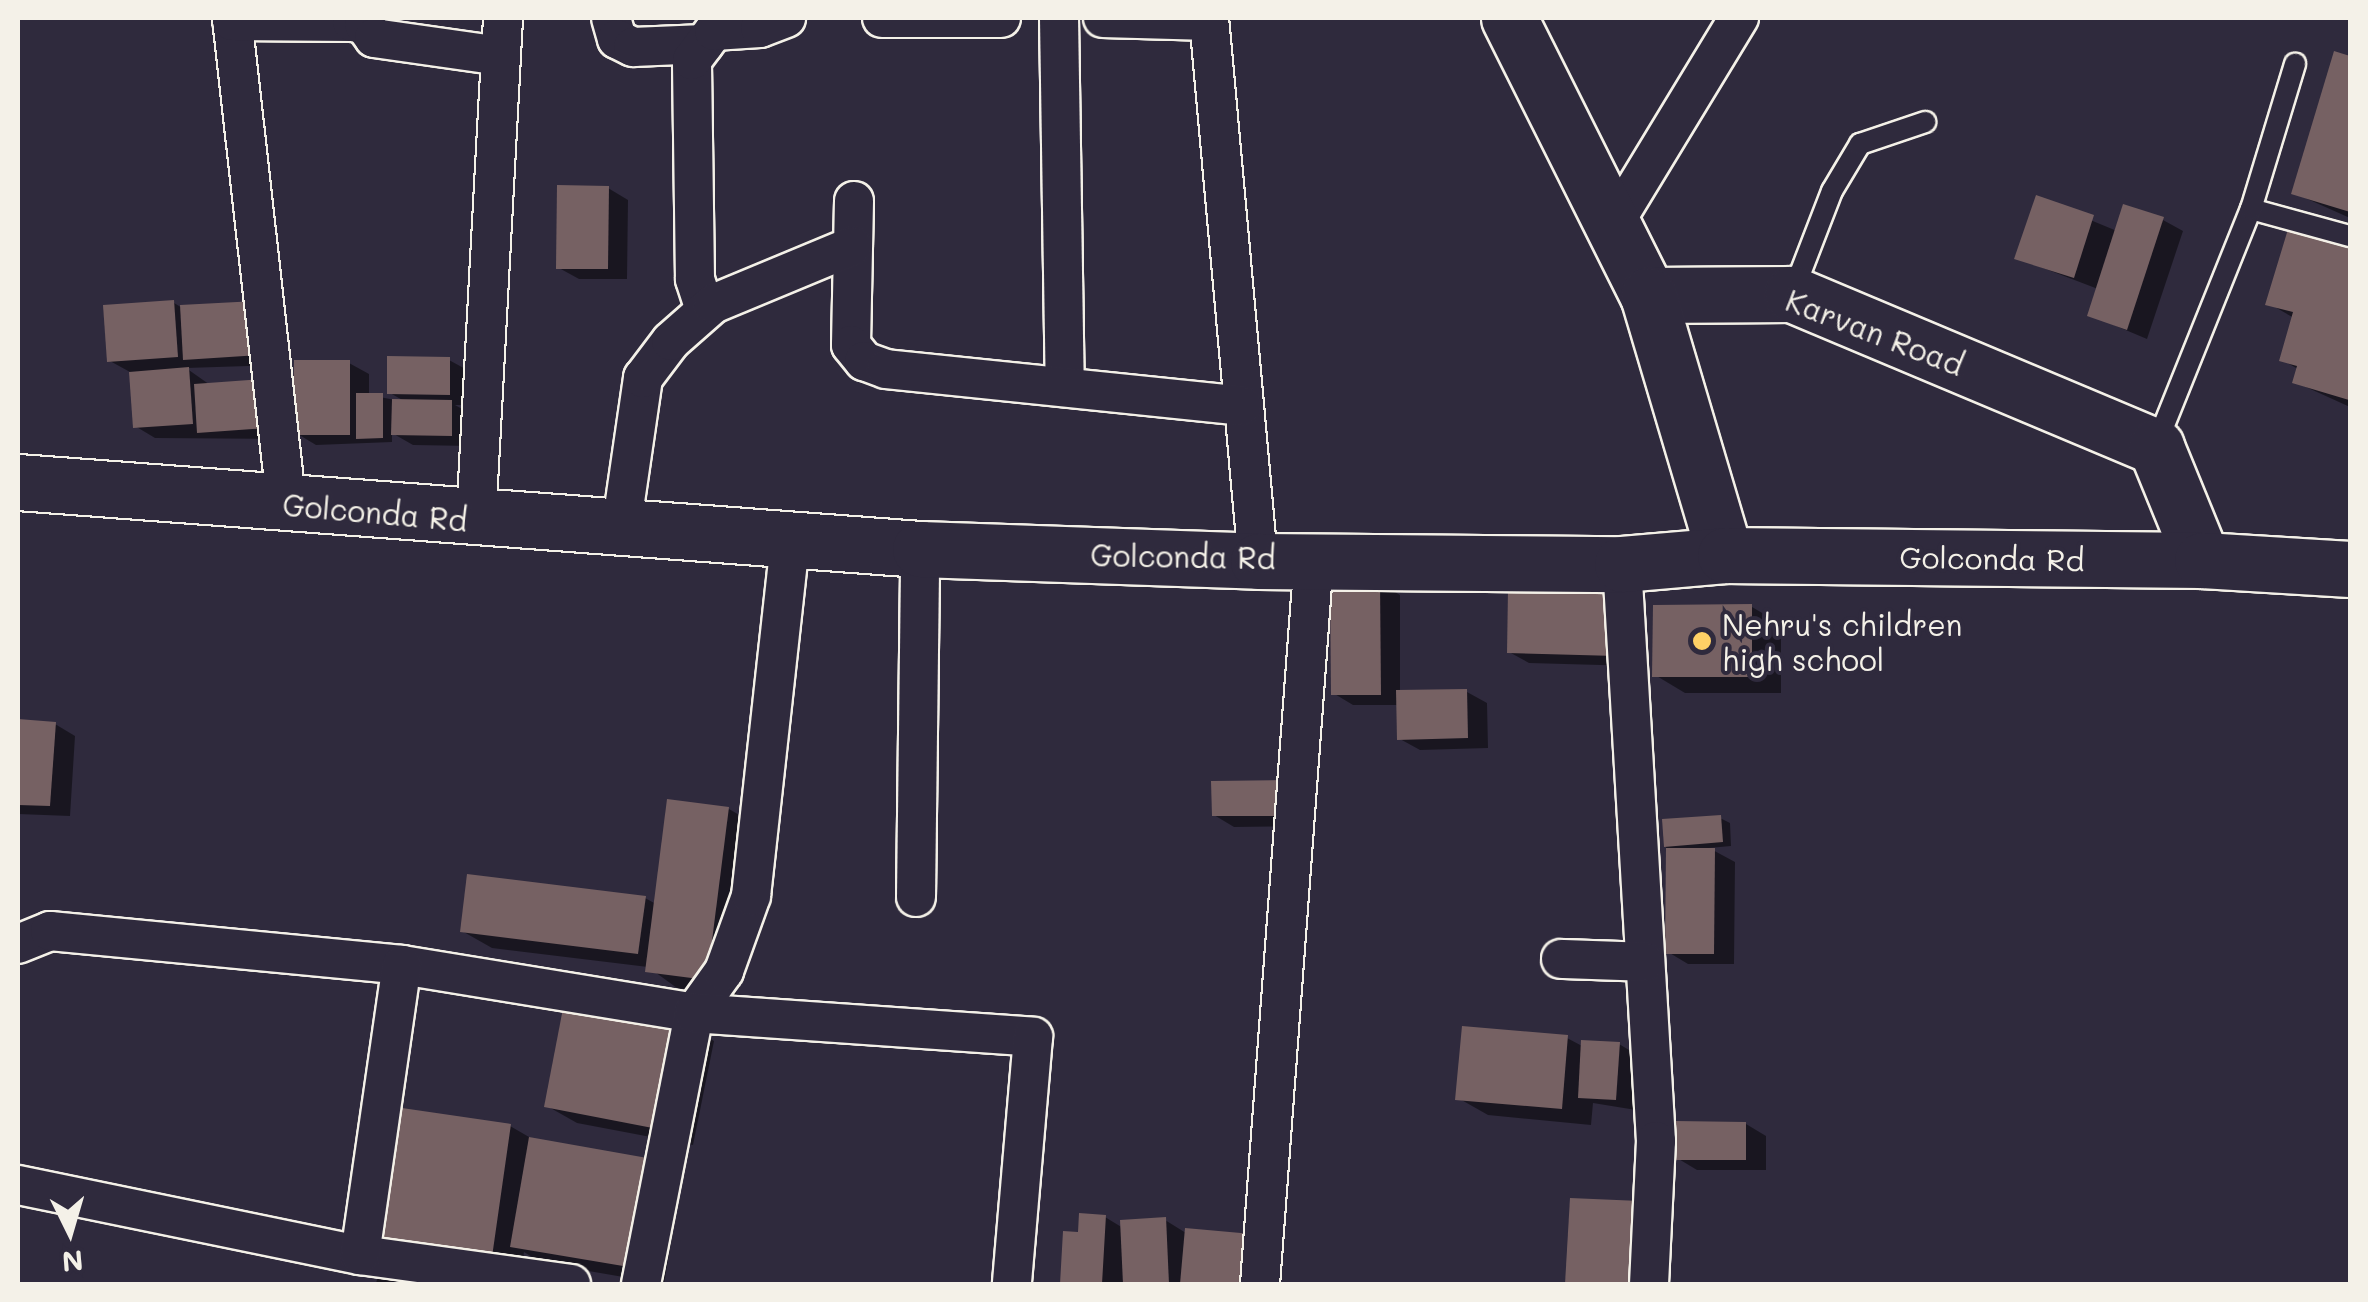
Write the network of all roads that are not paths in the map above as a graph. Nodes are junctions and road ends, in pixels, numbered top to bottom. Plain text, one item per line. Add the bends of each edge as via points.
1 (503, 18) edge
2 (611, 18) edge
3 (786, 18) edge
4 (882, 18) edge
5 (1001, 18) edge
6 (1058, 18) edge
7 (1102, 18) edge
8 (1510, 18) edge
9 (1739, 18) edge
10 (232, 19) edge
11 (1209, 19) edge
12 (704, 44) junction
13 (501, 56) junction
14 (2295, 64) dead end
15 (1925, 122) dead end
16 (854, 201) dead end
17 (2251, 209) junction
18 (1616, 220) junction
19 (2350, 236) edge
20 (852, 246) junction
21 (1792, 294) junction
22 (1648, 295) junction
23 (705, 310) junction
24 (1064, 388) junction
25 (1242, 406) junction
26 (2156, 447) junction
27 (18, 482) edge
28 (287, 505) junction
29 (476, 520) junction
30 (622, 522) junction
31 (791, 536) junction
32 (920, 549) junction
33 (1725, 554) junction
34 (1314, 558) junction
35 (2202, 560) junction
36 (1258, 561) junction
37 (1622, 564) junction
38 (2350, 570) edge
39 (916, 897) dead end
40 (18, 944) edge
41 (1561, 959) dead end
42 (1645, 962) junction
43 (402, 965) junction
44 (694, 1012) junction
45 (18, 1184) edge
46 (360, 1254) junction
47 (454, 1276) edge
48 (571, 1284) edge
49 (641, 1284) edge
50 (1012, 1284) edge
51 (1260, 1284) edge
52 (1649, 1284) edge

1 - 13 street
2 - 12 street via 617,39 632,48
3 - 12 street via 760,28 714,31
4 - 5 street
6 - 24 street
7 - 11 street
8 - 18 main road
9 - 18 street
10 - 13 street via 352,22 364,24 374,38
10 - 28 street
11 - 25 street
12 - 23 street via 692,60 688,84 696,279
13 - 29 street
14 - 17 lane
15 - 21 lane via 1896,126 1860,144 1832,191
16 - 20 street
17 - 19 lane
17 - 26 lane
18 - 22 main road
20 - 23 street
20 - 24 street via 850,345 864,360 886,370
21 - 22 main road, Karvan Road
21 - 26 main road, Karvan Road
22 - 33 main road
23 - 30 street via 643,378
24 - 25 street
25 - 36 street
26 - 35 main road
27 - 28 main road, Golconda Rd
28 - 29 main road, Golconda Rd
29 - 30 main road, Golconda Rd
30 - 31 main road, Golconda Rd
31 - 32 main road, Golconda Rd
31 - 44 street via 751,896 724,971
32 - 36 main road, Golconda Rd
32 - 39 street
33 - 35 main road, Golconda Rd
33 - 37 main road, Golconda Rd
34 - 36 main road, Golconda Rd
34 - 37 main road, Golconda Rd
34 - 51 street
35 - 38 main road, Golconda Rd
37 - 42 street
40 - 43 street via 50,932
41 - 42 street
42 - 52 street via 1656,1140
43 - 44 street
43 - 46 street
44 - 49 street
44 - 50 street via 1033,1037
45 - 46 street
46 - 47 street
47 - 48 street

